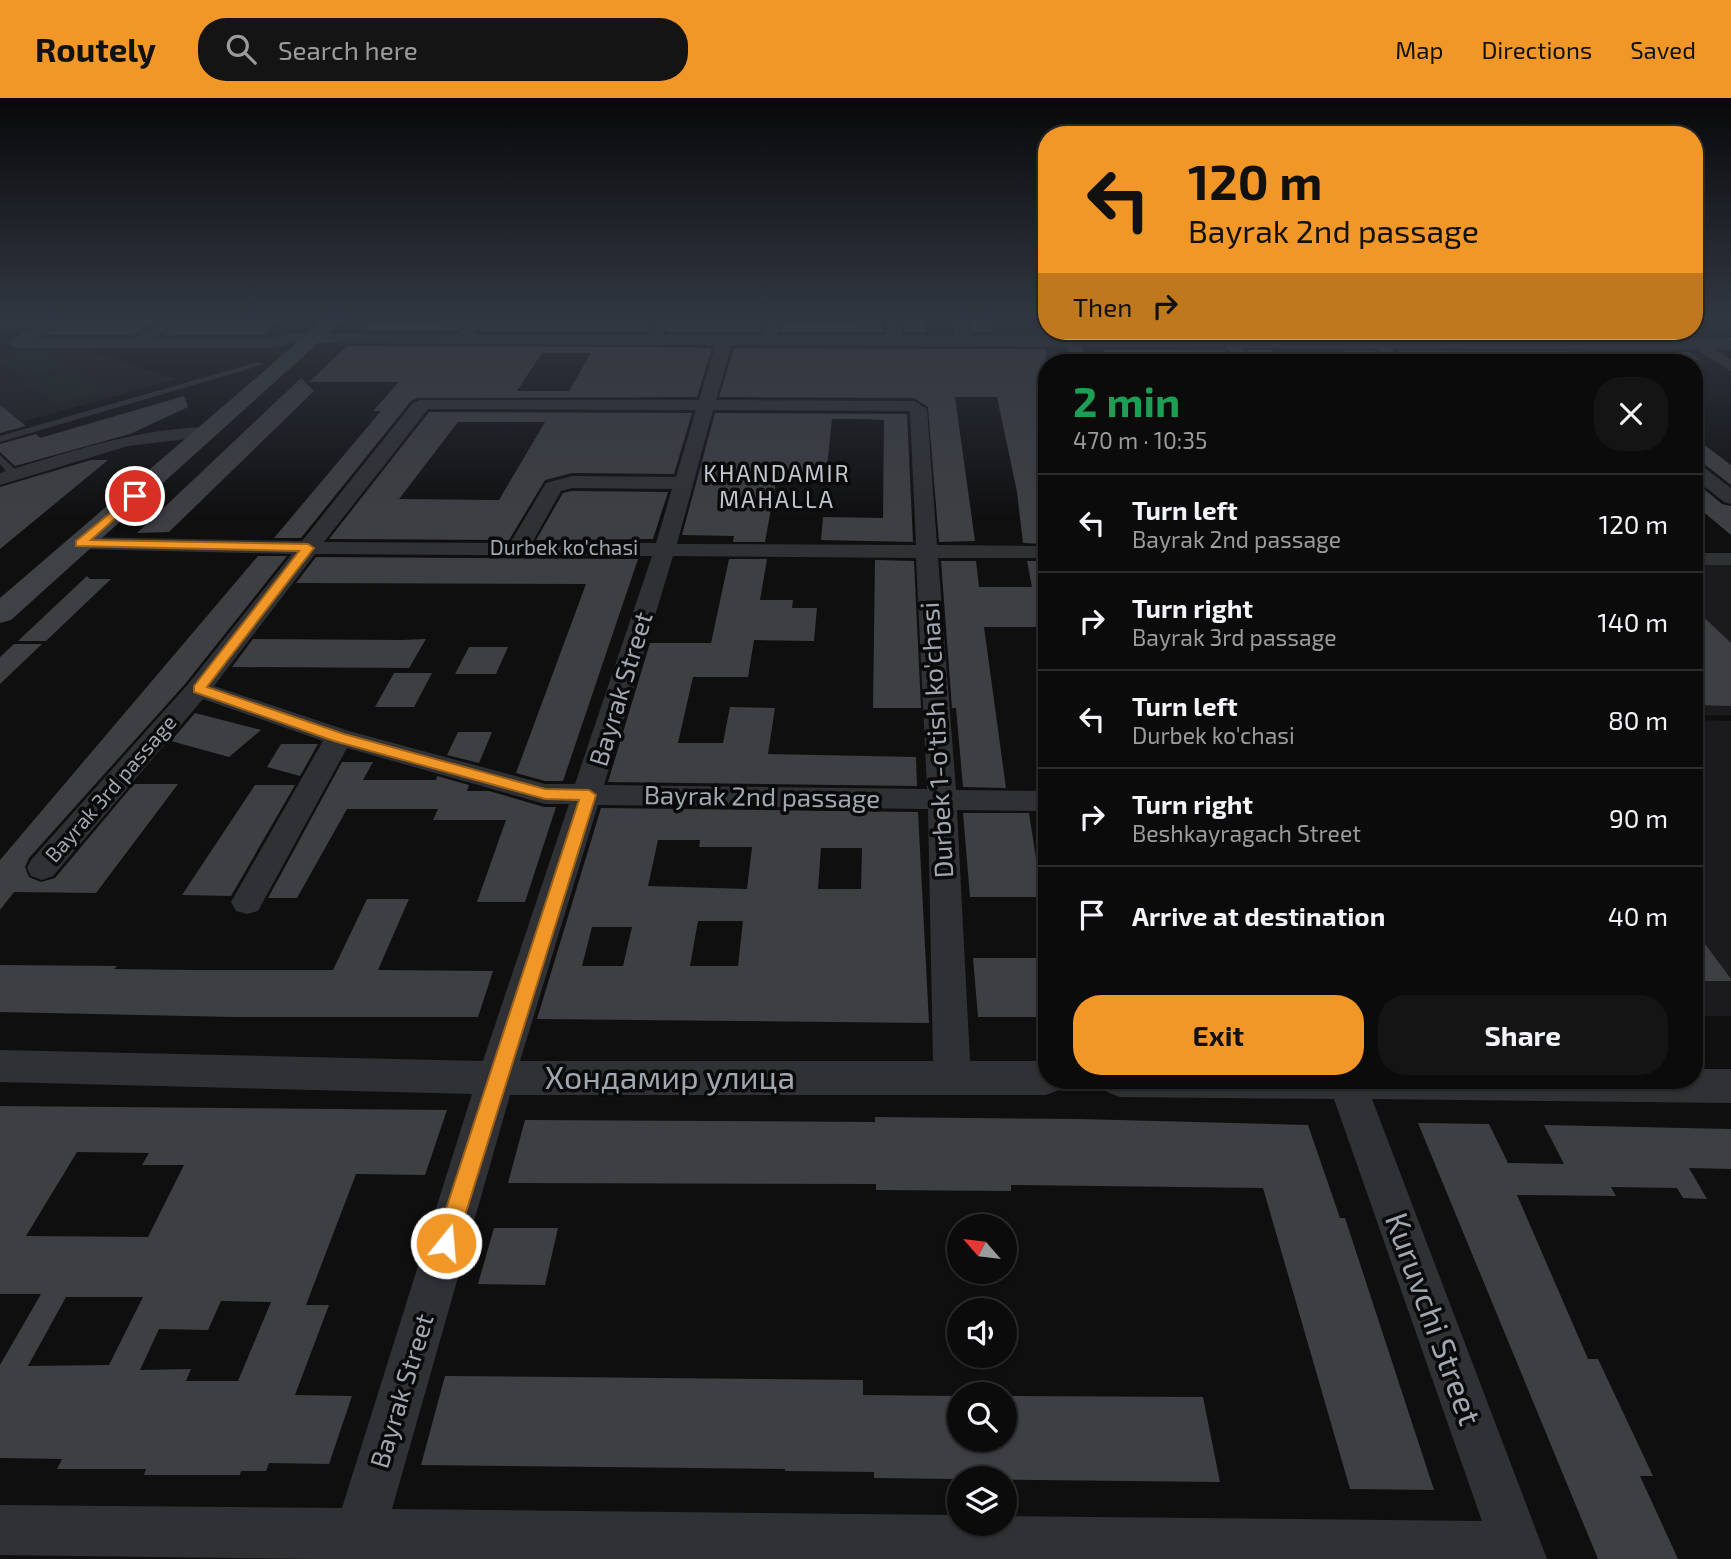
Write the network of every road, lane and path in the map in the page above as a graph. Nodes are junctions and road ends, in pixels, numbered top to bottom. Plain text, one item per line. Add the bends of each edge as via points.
1 (191, 384) edge
2 (241, 384) edge
3 (249, 384) edge
4 (713, 384) edge
5 (707, 405) junction
6 (914, 406) joint
7 (195, 432) junction
8 (0, 439) edge
9 (4, 469) edge
10 (1703, 476) edge
11 (684, 483) junction
12 (1731, 498) edge
13 (80, 543) junction
14 (308, 548) junction
15 (518, 548) junction
16 (665, 548) junction
17 (926, 551) junction
18 (1038, 552) edge
19 (1703, 559) edge
20 (1731, 559) edge
21 (0, 587) edge
22 (0, 614) edge
23 (198, 689) junction
24 (339, 737) junction
25 (589, 795) junction
26 (943, 800) junction
27 (1038, 801) edge
28 (42, 868) dead end
29 (247, 902) dead end
30 (0, 1066) edge
31 (952, 1077) junction
32 (496, 1078) junction
33 (1038, 1078) edge
34 (1703, 1086) edge
35 (1731, 1086) edge
36 (1350, 1089) edge
37 (0, 1530) edge
38 (355, 1547) edge
39 (1519, 1553) edge

1 - 8 lane
2 - 7 main road
3 - 7 main road
4 - 5 street, Bayrak Street
5 - 6 street, Bayrak 3rd passage
5 - 11 street, Bayrak Street
5 - 14 street, Bayrak 3rd passage via 425,404
6 - 17 street, Durbek 1-o'tish ko'chasi via 918,409
7 - 9 street via 134,439
7 - 13 main road
7 - 21 main road
10 - 12 street
11 - 15 street via 572,482 553,487
11 - 16 street, Bayrak Street
13 - 14 street, Durbek ko'chasi
13 - 22 main road
14 - 15 street, Durbek ko'chasi
14 - 23 street, Bayrak 3rd passage
15 - 16 street, Durbek ko'chasi
16 - 17 street, Durbek ko'chasi
16 - 25 street, Bayrak Street
17 - 18 street, Durbek ko'chasi
17 - 26 street, Durbek 1-o'tish ko'chasi
19 - 20 street
23 - 24 street, Bayrak 2nd passage
23 - 28 street, Bayrak 3rd passage
24 - 25 street, Bayrak 2nd passage via 545,794
24 - 29 street
25 - 26 street, Bayrak 2nd passage
25 - 32 street, Bayrak Street
26 - 27 street, Bayrak 2nd passage
26 - 31 street, Durbek 1-o'tish ko'chasi
30 - 32 street, Хондамир улица
31 - 32 street, Хондамир улица
31 - 33 street, Хондамир улица
32 - 38 street, Bayrak Street
34 - 35 street
36 - 39 street, Kuruvchi Street
37 - 38 street
38 - 39 street

